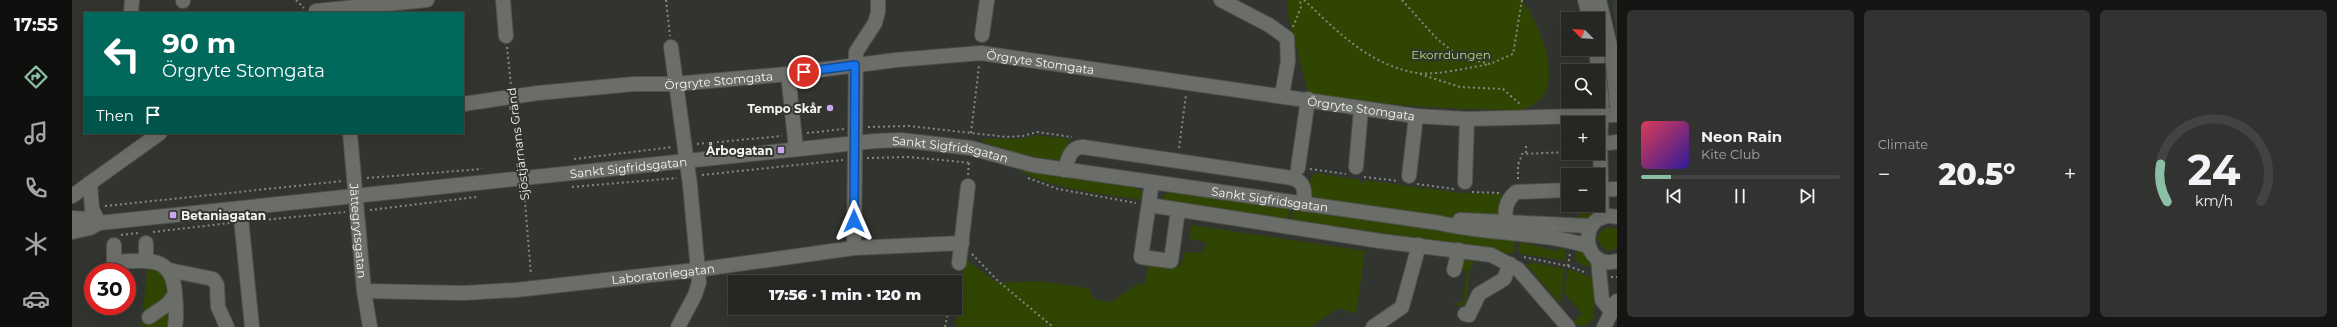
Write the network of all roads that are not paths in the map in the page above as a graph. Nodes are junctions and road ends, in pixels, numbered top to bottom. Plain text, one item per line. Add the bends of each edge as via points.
1 (132, 0) edge
2 (427, 0) edge
3 (503, 0) edge
4 (878, 0) edge
5 (987, 0) edge
6 (1221, 0) edge
7 (1584, 0) edge
8 (1599, 0) edge
9 (317, 9) edge
10 (131, 12) edge
11 (1588, 12) edge
12 (982, 35) dead end
13 (506, 36) road end
14 (671, 47) road end
15 (1597, 56) edge
16 (855, 65) junction
17 (788, 74) junction
18 (675, 84) junction
19 (1282, 95) junction
20 (1308, 100) junction
21 (464, 104) edge
22 (1617, 105) edge
23 (1361, 109) junction
24 (1617, 115) edge
25 (1416, 116) junction
26 (1601, 116) joint
27 (1561, 117) edge
28 (1468, 119) junction
29 (159, 134) edge
30 (350, 134) edge
31 (1617, 142) edge
32 (854, 143) junction
33 (1605, 143) edge
34 (796, 148) junction
35 (687, 160) junction
36 (1356, 167) dead end
37 (1298, 168) dead end
38 (1065, 170) junction
39 (1409, 176) dead end
40 (1152, 182) junction
41 (1465, 182) dead end
42 (90, 183) junction
43 (968, 186) road end
44 (1617, 189) edge
45 (1561, 190) edge
46 (1605, 190) edge
47 (356, 195) junction
48 (72, 196) edge
49 (1304, 204) junction
50 (1148, 205) junction
51 (1178, 210) junction
52 (1597, 212) edge
53 (240, 215) junction
54 (74, 217) edge
55 (1617, 217) edge
56 (1596, 222) junction
57 (99, 223) junction
58 (1509, 228) junction
59 (72, 232) edge
60 (147, 236) road end
61 (117, 240) road end
62 (962, 243) junction
63 (1419, 245) junction
64 (1588, 246) junction
65 (854, 248) junction
66 (1459, 250) junction
67 (1598, 259) junction
68 (146, 260) junction
69 (1516, 260) junction
70 (1617, 261) edge
71 (958, 263) dead end
72 (169, 270) junction
73 (696, 270) junction
74 (1454, 270) dead end
75 (364, 291) junction
76 (175, 294) junction
77 (1615, 308) edge
78 (1465, 314) dead end
79 (149, 316) dead end
80 (175, 327) edge
81 (227, 327) edge
82 (252, 327) edge
83 (370, 327) edge
84 (678, 327) edge
85 (1374, 327) edge
86 (1568, 327) edge
87 (1604, 327) edge

1 - 10 street
2 - 9 street
3 - 13 street
4 - 16 street via 875,23 856,52
5 - 12 street
6 - 19 street via 1269,25 1287,38 1288,61
7 - 11 street
8 - 22 street via 1612,54
14 - 18 street
15 - 26 street via 1602,95
16 - 17 street, Örgryte Stomgata
16 - 19 street, Örgryte Stomgata via 981,53
16 - 32 street
17 - 18 street, Örgryte Stomgata
17 - 34 street
18 - 21 street, Örgryte Stomgata via 634,84 512,96
18 - 35 street
19 - 20 street, Örgryte Stomgata
20 - 23 street, Örgryte Stomgata
20 - 37 street
23 - 25 street, Örgryte Stomgata
23 - 36 street
24 - 26 street, Örgryte Stomgata
25 - 28 street, Örgryte Stomgata
25 - 39 street
27 - 28 street, Örgryte Stomgata
28 - 41 street
29 - 42 street
30 - 47 street, Jättegrytsgatan
31 - 33 street
32 - 34 street, Sankt Sigfridsgatan
32 - 38 street, Sankt Sigfridsgatan via 901,140 970,155
32 - 65 street
34 - 35 street, Sankt Sigfridsgatan
35 - 47 street, Sankt Sigfridsgatan
35 - 73 street
38 - 40 street, Sankt Sigfridsgatan
38 - 49 street via 1072,151 1077,147 1099,150 1292,178 1298,180 1304,188
40 - 49 street, Sankt Sigfridsgatan
40 - 50 street
42 - 48 street
42 - 57 street via 92,209
43 - 62 street
44 - 46 street
45 - 58 street via 1516,192 1507,205
47 - 53 street, Sankt Sigfridsgatan
47 - 75 street, Jättegrytsgatan
49 - 58 street, Sankt Sigfridsgatan via 1440,223 1464,229
50 - 51 street, Sankt Sigfridsgatan
50 - 51 street via 1141,257 1171,262
51 - 63 street, Sankt Sigfridsgatan
52 - 56 street
53 - 57 street, Sankt Sigfridsgatan
53 - 82 street
54 - 57 street, Sankt Sigfridsgatan
55 - 56 street, Sankt Sigfridsgatan
56 - 58 street, Sankt Sigfridsgatan
56 - 64 street via 1588,232
57 - 59 street, Sankt Sigfridsgatan
58 - 64 street, Sankt Sigfridsgatan
60 - 68 street
61 - 68 street via 114,262
62 - 65 street, Laboratoriegatan
62 - 71 street
63 - 66 street, Sankt Sigfridsgatan
63 - 85 street via 1402,307
64 - 67 street
65 - 73 street, Laboratoriegatan
66 - 69 street, Sankt Sigfridsgatan
66 - 74 street
67 - 70 street via 1605,262
67 - 77 street via 1602,300
68 - 72 street via 154,260
69 - 78 street via 1504,280 1480,294 1469,315
69 - 86 street, Sankt Sigfridsgatan via 1523,274
72 - 76 street via 173,276
72 - 81 street via 213,279 217,285 218,307
73 - 75 street, Laboratoriegatan via 532,289 463,293
73 - 84 street via 698,282 695,295
75 - 83 street, Jättegrytsgatan
76 - 79 street via 168,304
76 - 80 street
77 - 87 street

